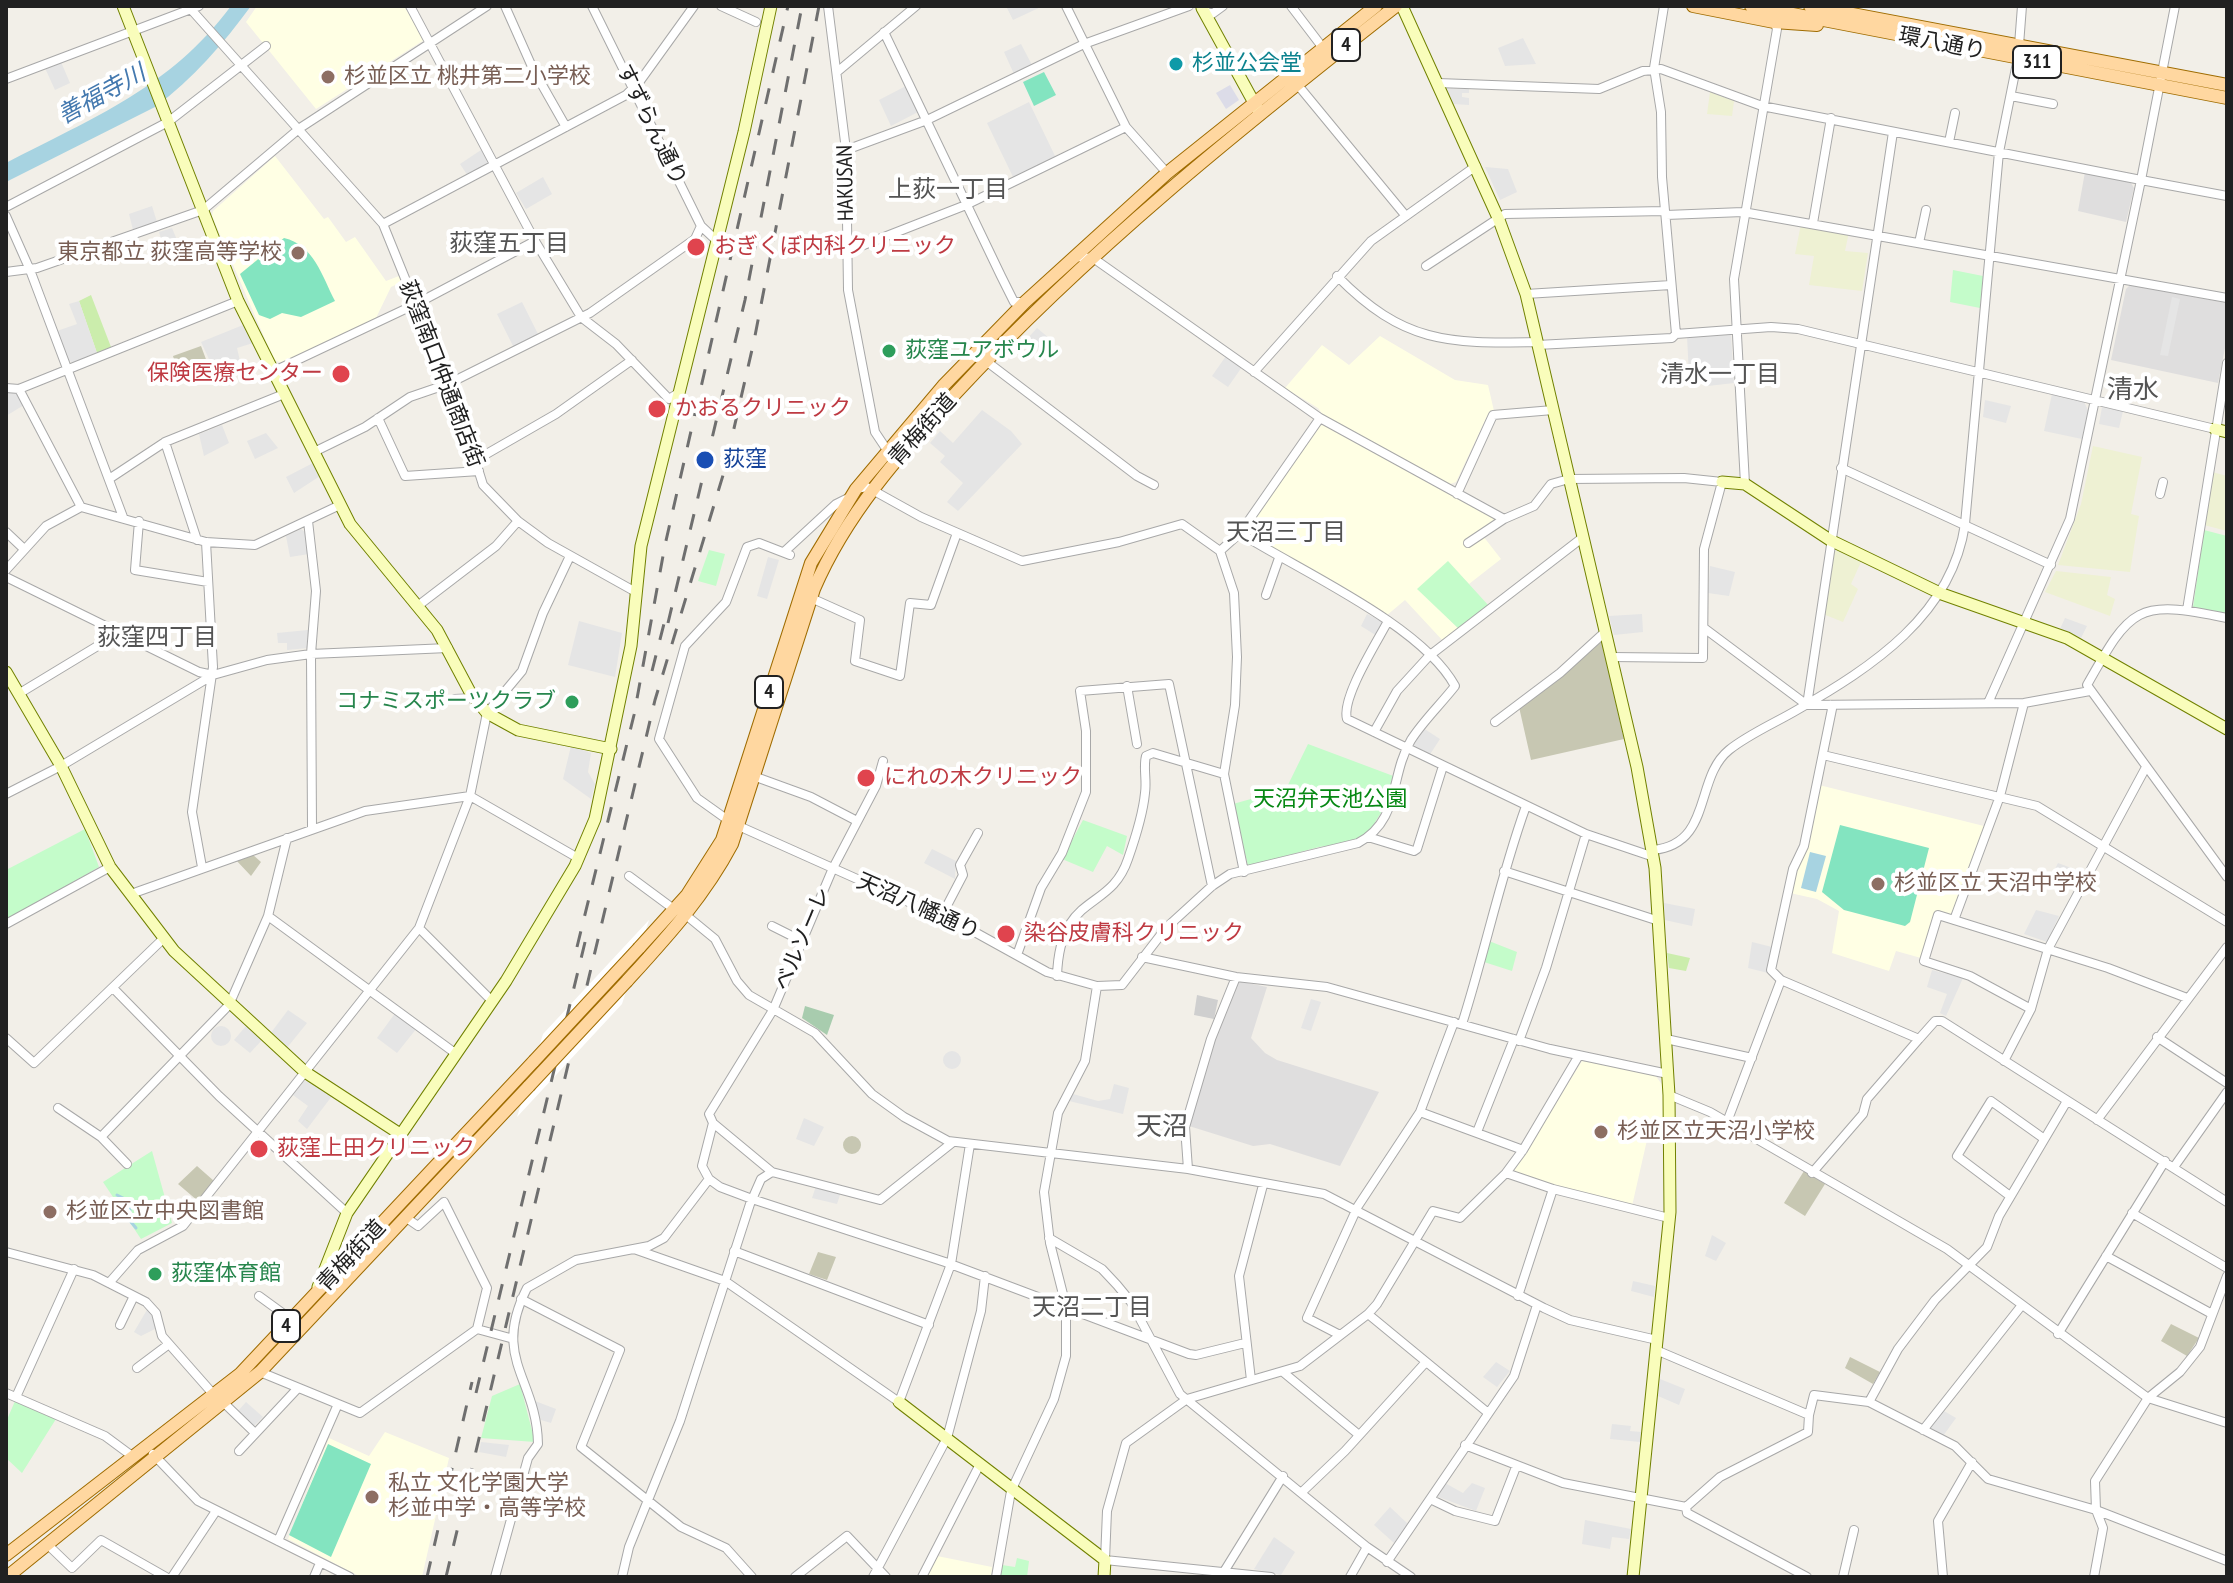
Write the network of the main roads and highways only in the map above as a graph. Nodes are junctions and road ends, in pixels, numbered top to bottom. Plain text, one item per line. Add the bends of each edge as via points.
1 (1376, 6) edge
2 (1396, 6) edge
3 (1693, 6) edge
4 (1751, 6) edge
5 (1810, 6) edge
6 (1833, 6) edge
7 (1850, 20) junction
8 (2161, 78) junction
9 (2227, 85) edge
10 (2227, 98) edge
11 (734, 824) junction
12 (318, 1302) junction
13 (219, 1399) junction
14 (6, 1555) edge
15 (7, 1577) edge

1 - 11 main road, 青梅街道 / 4 via 1167,173 1025,302 853,493 811,563
2 - 11 main road, 青梅街道 / 4 via 1093,258 986,361 872,489 830,554 811,598 756,777
3 - 7 main road, 311 via 1774,22
4 - 7 main road, 環八通り / 311
5 - 7 main road, 環八通り / 311
6 - 7 main road, 311
7 - 8 main road, 環八通り / 311
8 - 9 main road, 環八通り / 311
8 - 10 main road, 環八通り / 311
11 - 12 main road, 青梅街道 / 4, bridge via 675,910 351,1256
11 - 12 main road, 青梅街道 / 4, bridge via 712,882 687,916 374,1250
12 - 13 main road, 青梅街道 / 4 via 292,1320
12 - 13 main road, 青梅街道 / 4 via 260,1372
13 - 14 main road, 青梅街道 / 4 via 147,1445
13 - 15 main road, 青梅街道 / 4

